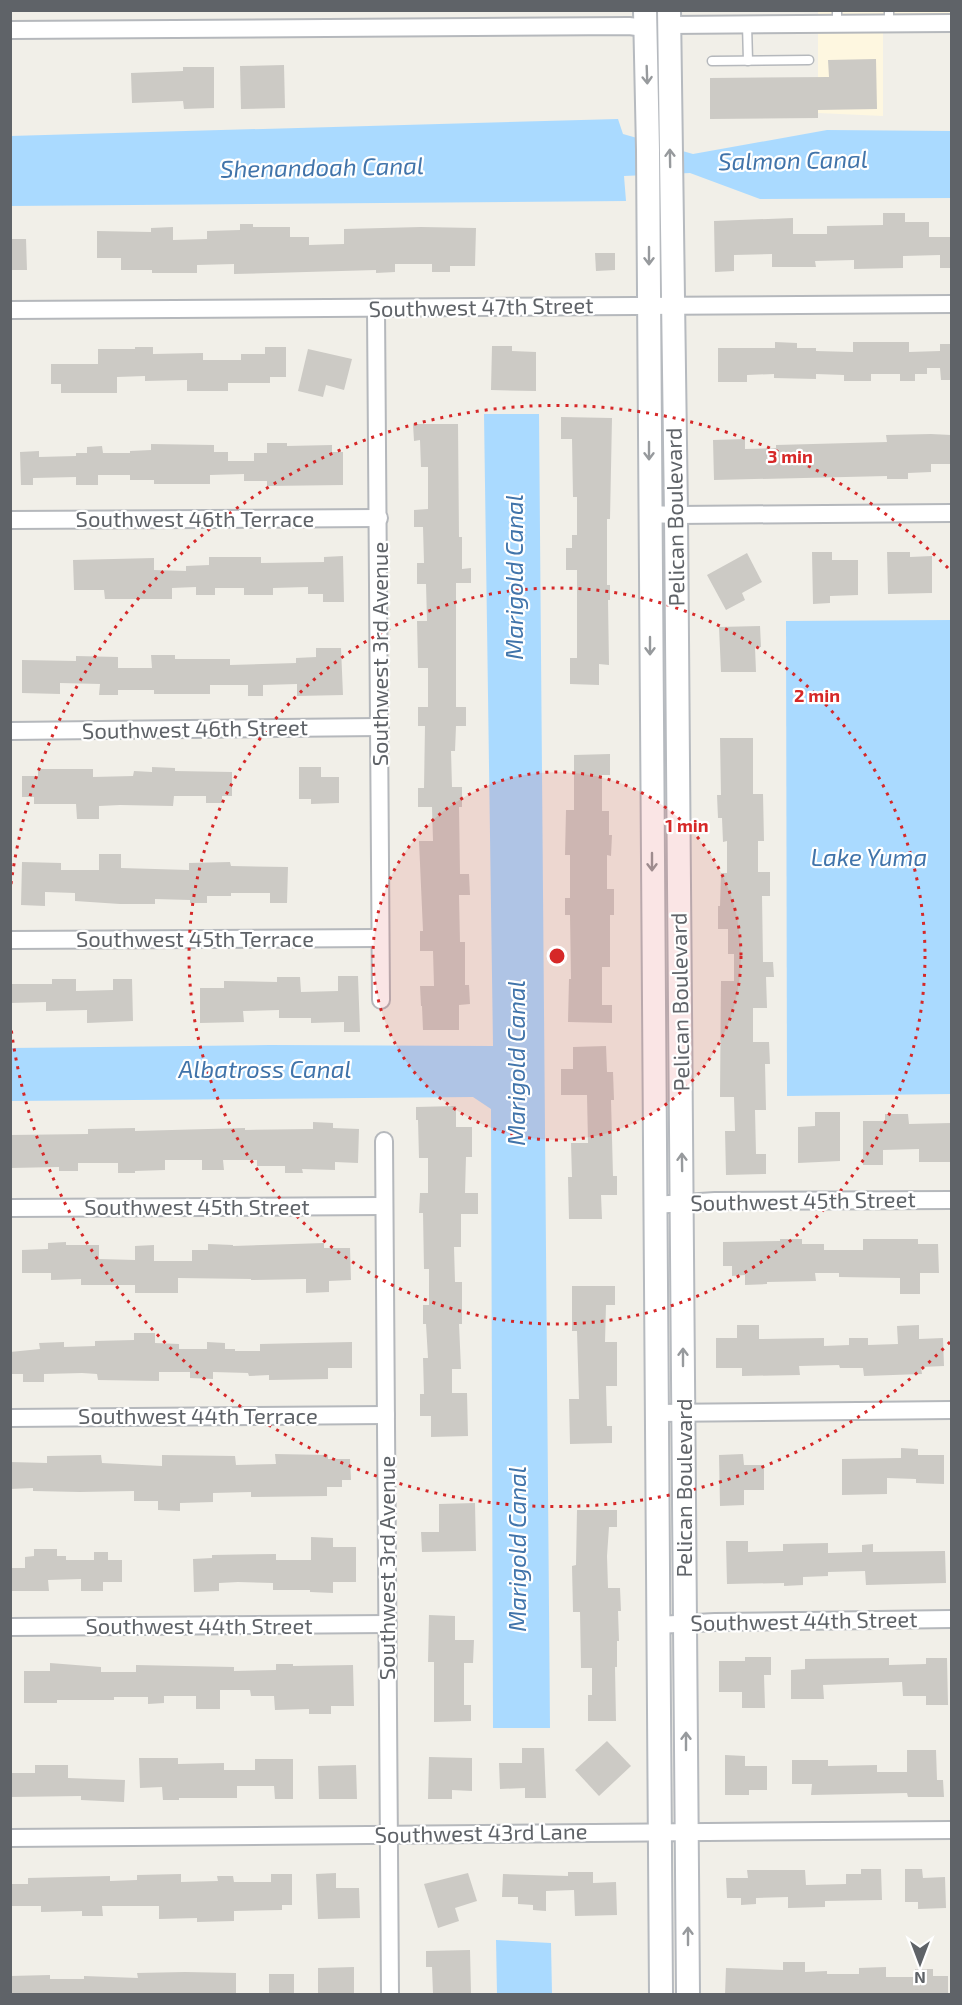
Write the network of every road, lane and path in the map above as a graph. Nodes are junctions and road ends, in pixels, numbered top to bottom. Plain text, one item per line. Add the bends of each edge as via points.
1 (837, 17) edge
2 (889, 17) edge
3 (669, 18) edge
4 (645, 19) edge
5 (951, 23) edge
6 (747, 24) junction
7 (10, 30) edge
8 (809, 60) dead end
9 (712, 61) dead end
10 (748, 61) junction
11 (663, 112) junction
12 (660, 197) junction
13 (951, 304) edge
14 (672, 306) junction
15 (649, 307) junction
16 (376, 309) junction
17 (10, 310) edge
18 (951, 513) edge
19 (649, 514) junction
20 (676, 516) junction
21 (379, 518) junction
22 (10, 520) edge
23 (380, 727) junction
24 (10, 731) edge
25 (380, 938) junction
26 (10, 940) edge
27 (381, 1000) dead end
28 (384, 1142) dead end
29 (951, 1200) edge
30 (682, 1203) junction
31 (654, 1205) junction
32 (384, 1206) junction
33 (10, 1208) edge
34 (951, 1410) edge
35 (656, 1413) junction
36 (683, 1413) junction
37 (386, 1415) junction
38 (10, 1418) edge
39 (951, 1619) edge
40 (685, 1623) junction
41 (388, 1624) junction
42 (657, 1625) junction
43 (10, 1627) edge
44 (951, 1830) edge
45 (687, 1831) junction
46 (659, 1832) junction
47 (389, 1834) junction
48 (10, 1838) edge
49 (390, 1995) edge
50 (661, 1995) edge
51 (688, 1995) edge

1 - 2 street
1 - 6 street
2 - 5 street
3 - 6 street
3 - 11 street, Pelican Boulevard
4 - 7 street via 629,26
4 -> 11 street, Pelican Boulevard
4 - 11 street via 662,55
6 - 10 lane
8 - 10 lane
9 - 10 lane
11 - 12 street, Pelican Boulevard
12 - 14 street, Pelican Boulevard
12 -> 15 street, Pelican Boulevard
13 - 14 street, Southwest 47th Street
14 - 15 street, Southwest 47th Street
14 - 20 street, Pelican Boulevard
15 - 16 street, Southwest 47th Street
15 -> 19 street, Pelican Boulevard
16 - 17 street, Southwest 47th Street
16 - 21 street, Southwest 3rd Avenue
18 - 20 street
19 - 20 street
19 -> 31 street, Pelican Boulevard
30 -> 20 street, Pelican Boulevard
21 - 22 street, Southwest 46th Terrace
21 - 23 street, Southwest 3rd Avenue
23 - 24 street, Southwest 46th Street
23 - 25 street, Southwest 3rd Avenue
25 - 26 street, Southwest 45th Terrace
25 - 27 street, Southwest 3rd Avenue
28 - 32 street, Southwest 3rd Avenue
29 - 30 street, Southwest 45th Street
30 - 31 street, Southwest 45th Street
36 -> 30 street, Pelican Boulevard
31 - 35 street, Pelican Boulevard
32 - 33 street, Southwest 45th Street
32 - 37 street, Southwest 3rd Avenue
34 - 36 street
35 - 36 street
35 - 42 street, Pelican Boulevard
36 - 40 street, Pelican Boulevard
37 - 38 street, Southwest 44th Terrace
37 - 41 street, Southwest 3rd Avenue
39 - 40 street, Southwest 44th Street
40 - 42 street, Southwest 44th Street
45 -> 40 street, Pelican Boulevard
41 - 43 street, Southwest 44th Street
41 - 47 street, Southwest 3rd Avenue
42 - 46 street, Pelican Boulevard
44 - 45 street, Southwest 43rd Lane
45 - 46 street, Southwest 43rd Lane
51 -> 45 street, Pelican Boulevard
46 - 47 street, Southwest 43rd Lane
46 - 50 street, Pelican Boulevard
47 - 48 street, Southwest 43rd Lane
47 - 49 street, Southwest 3rd Avenue

